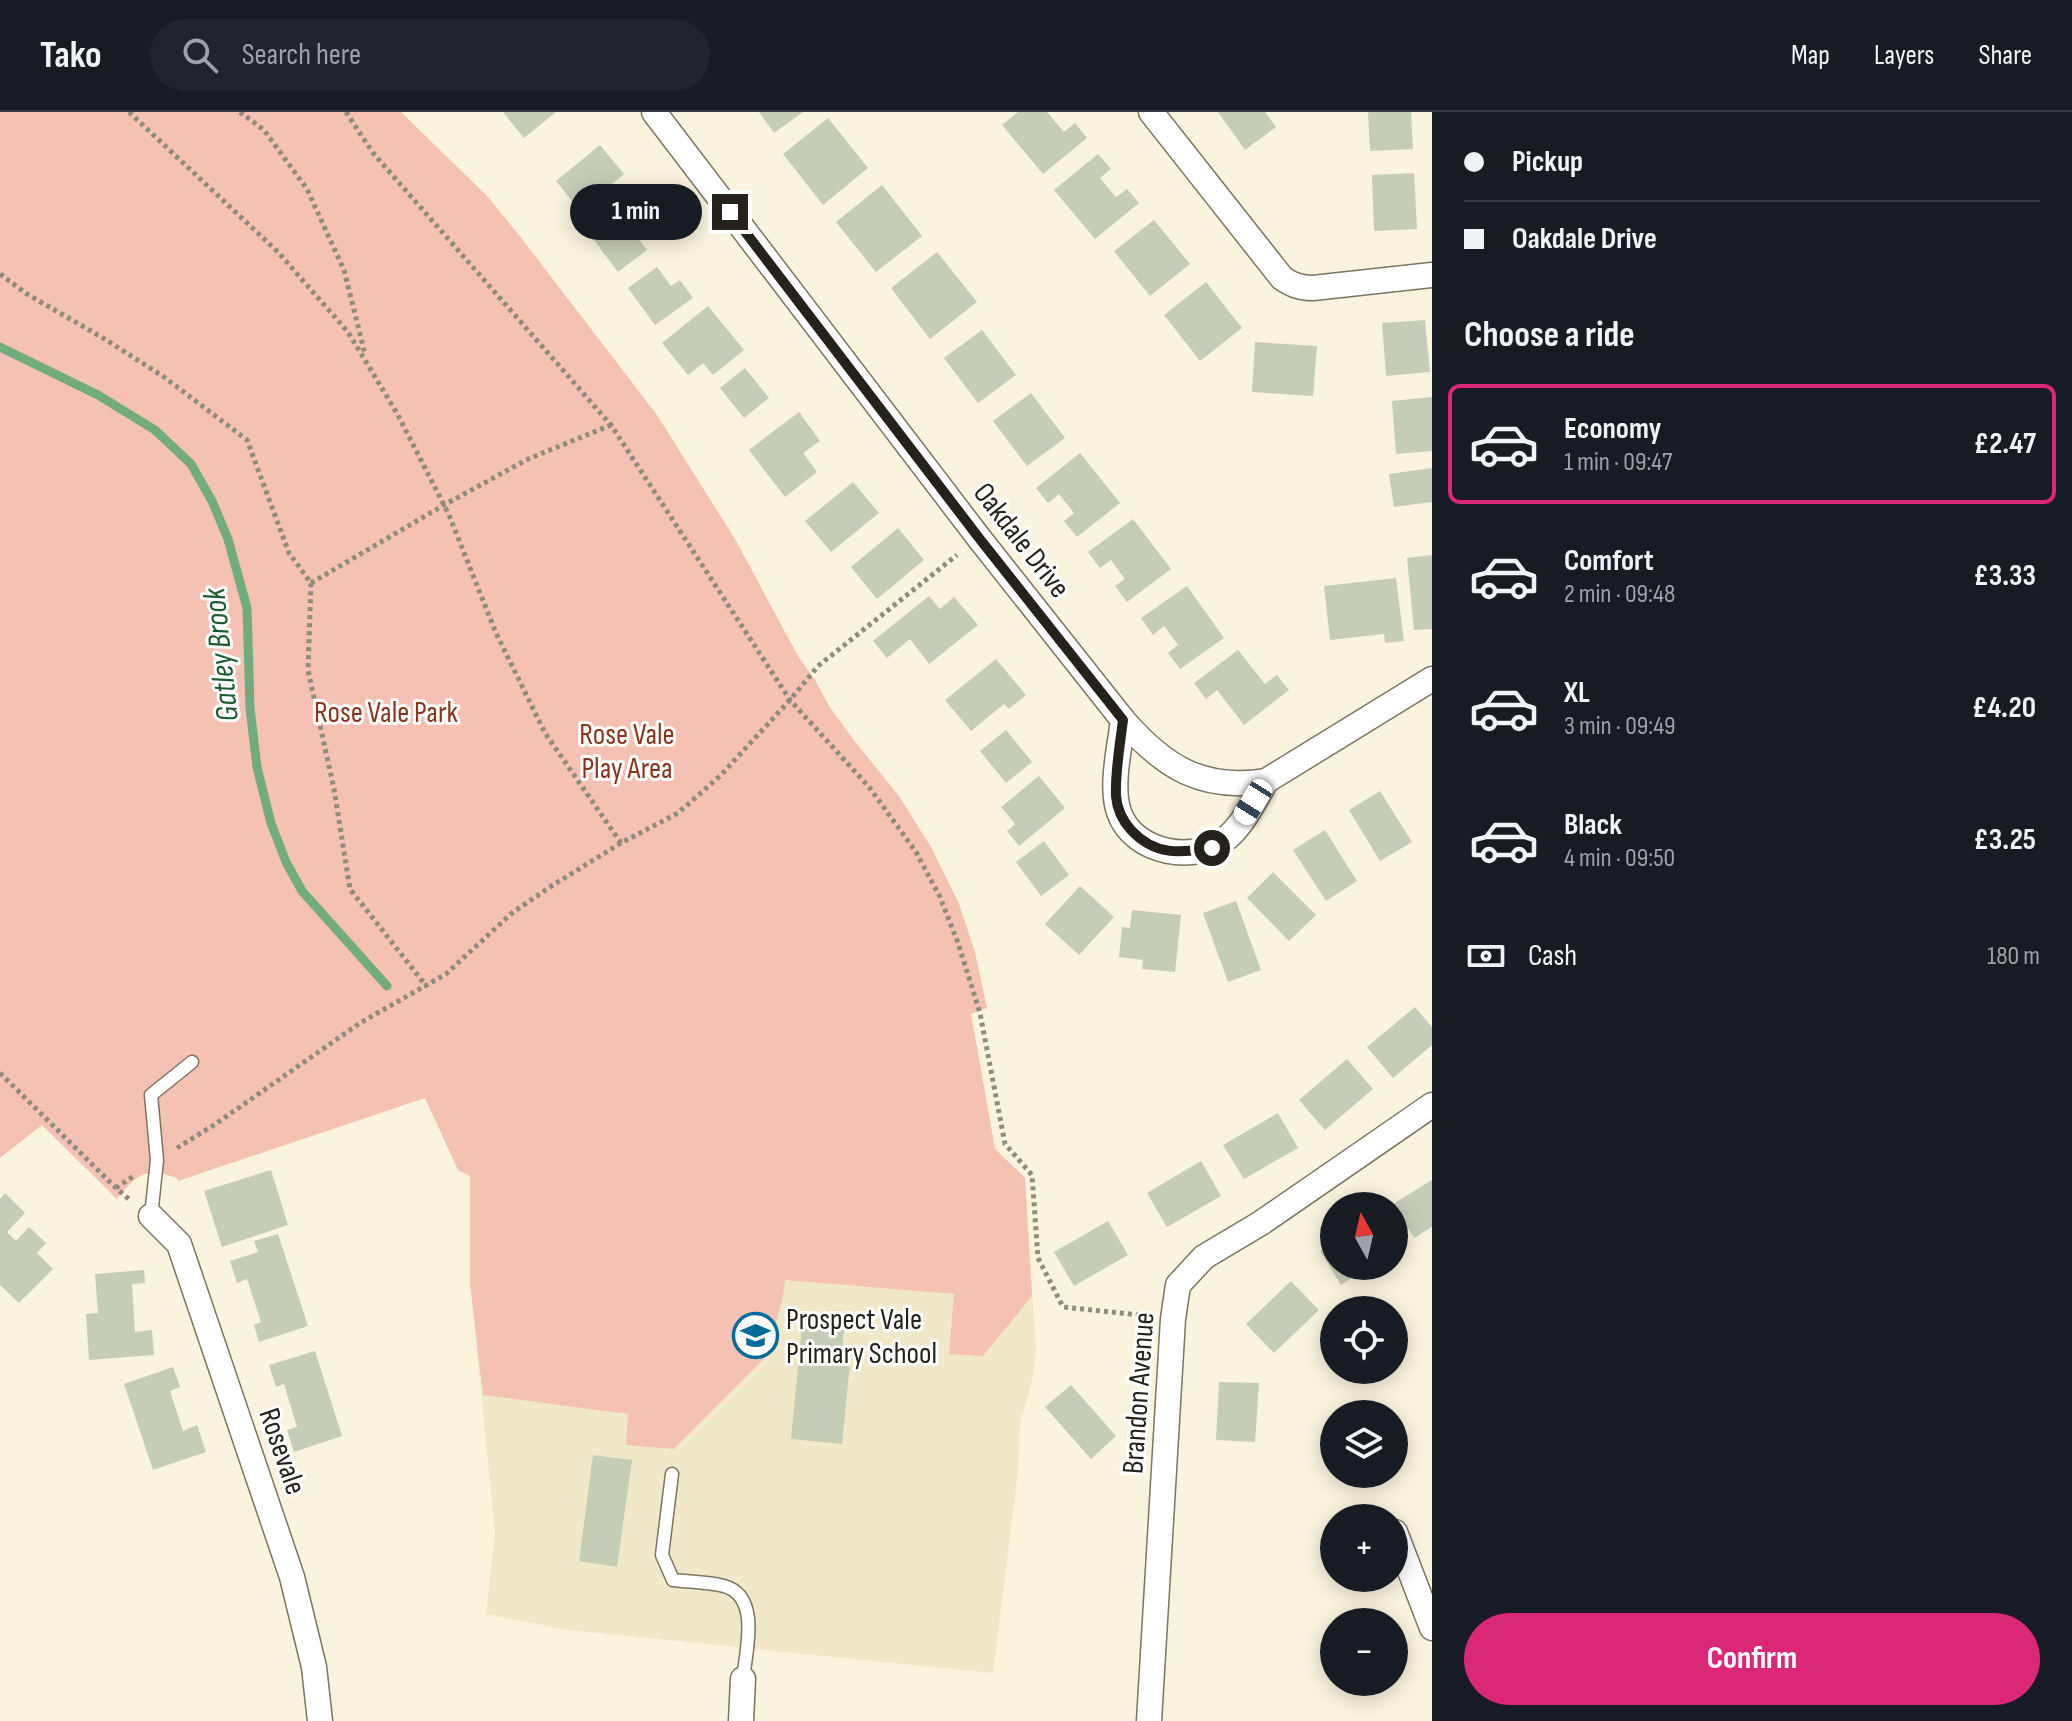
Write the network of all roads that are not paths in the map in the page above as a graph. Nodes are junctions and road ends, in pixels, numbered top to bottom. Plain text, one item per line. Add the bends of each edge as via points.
1 (654, 112) edge
2 (1151, 112) edge
3 (1432, 275) edge
4 (1432, 679) edge
5 (1123, 720) junction
6 (1266, 781) junction
7 (192, 1062) dead end
8 (1432, 1105) edge
9 (151, 1216) joint
10 (672, 1474) dead end
11 (1408, 1566) edge
12 (1432, 1628) edge
13 (743, 1679) joint
14 (320, 1721) edge
15 (741, 1721) edge
16 (1149, 1721) edge

1 - 5 street, Oakdale Drive
2 - 3 street via 1290,283 1313,288
4 - 6 street, Oakdale Drive
5 - 6 street, Oakdale Drive via 1143,743 1183,771 1217,783
5 - 6 street via 1119,813 1139,839 1154,848 1212,848 1240,823
7 - 9 lane via 151,1095 157,1160
8 - 16 street, Brandon Avenue via 1204,1257 1178,1285
9 - 14 street, Rosevale via 179,1244 292,1577 314,1667
10 - 13 lane via 662,1555 673,1580 727,1587 741,1596 749,1610
11 - 12 street
13 - 15 street

